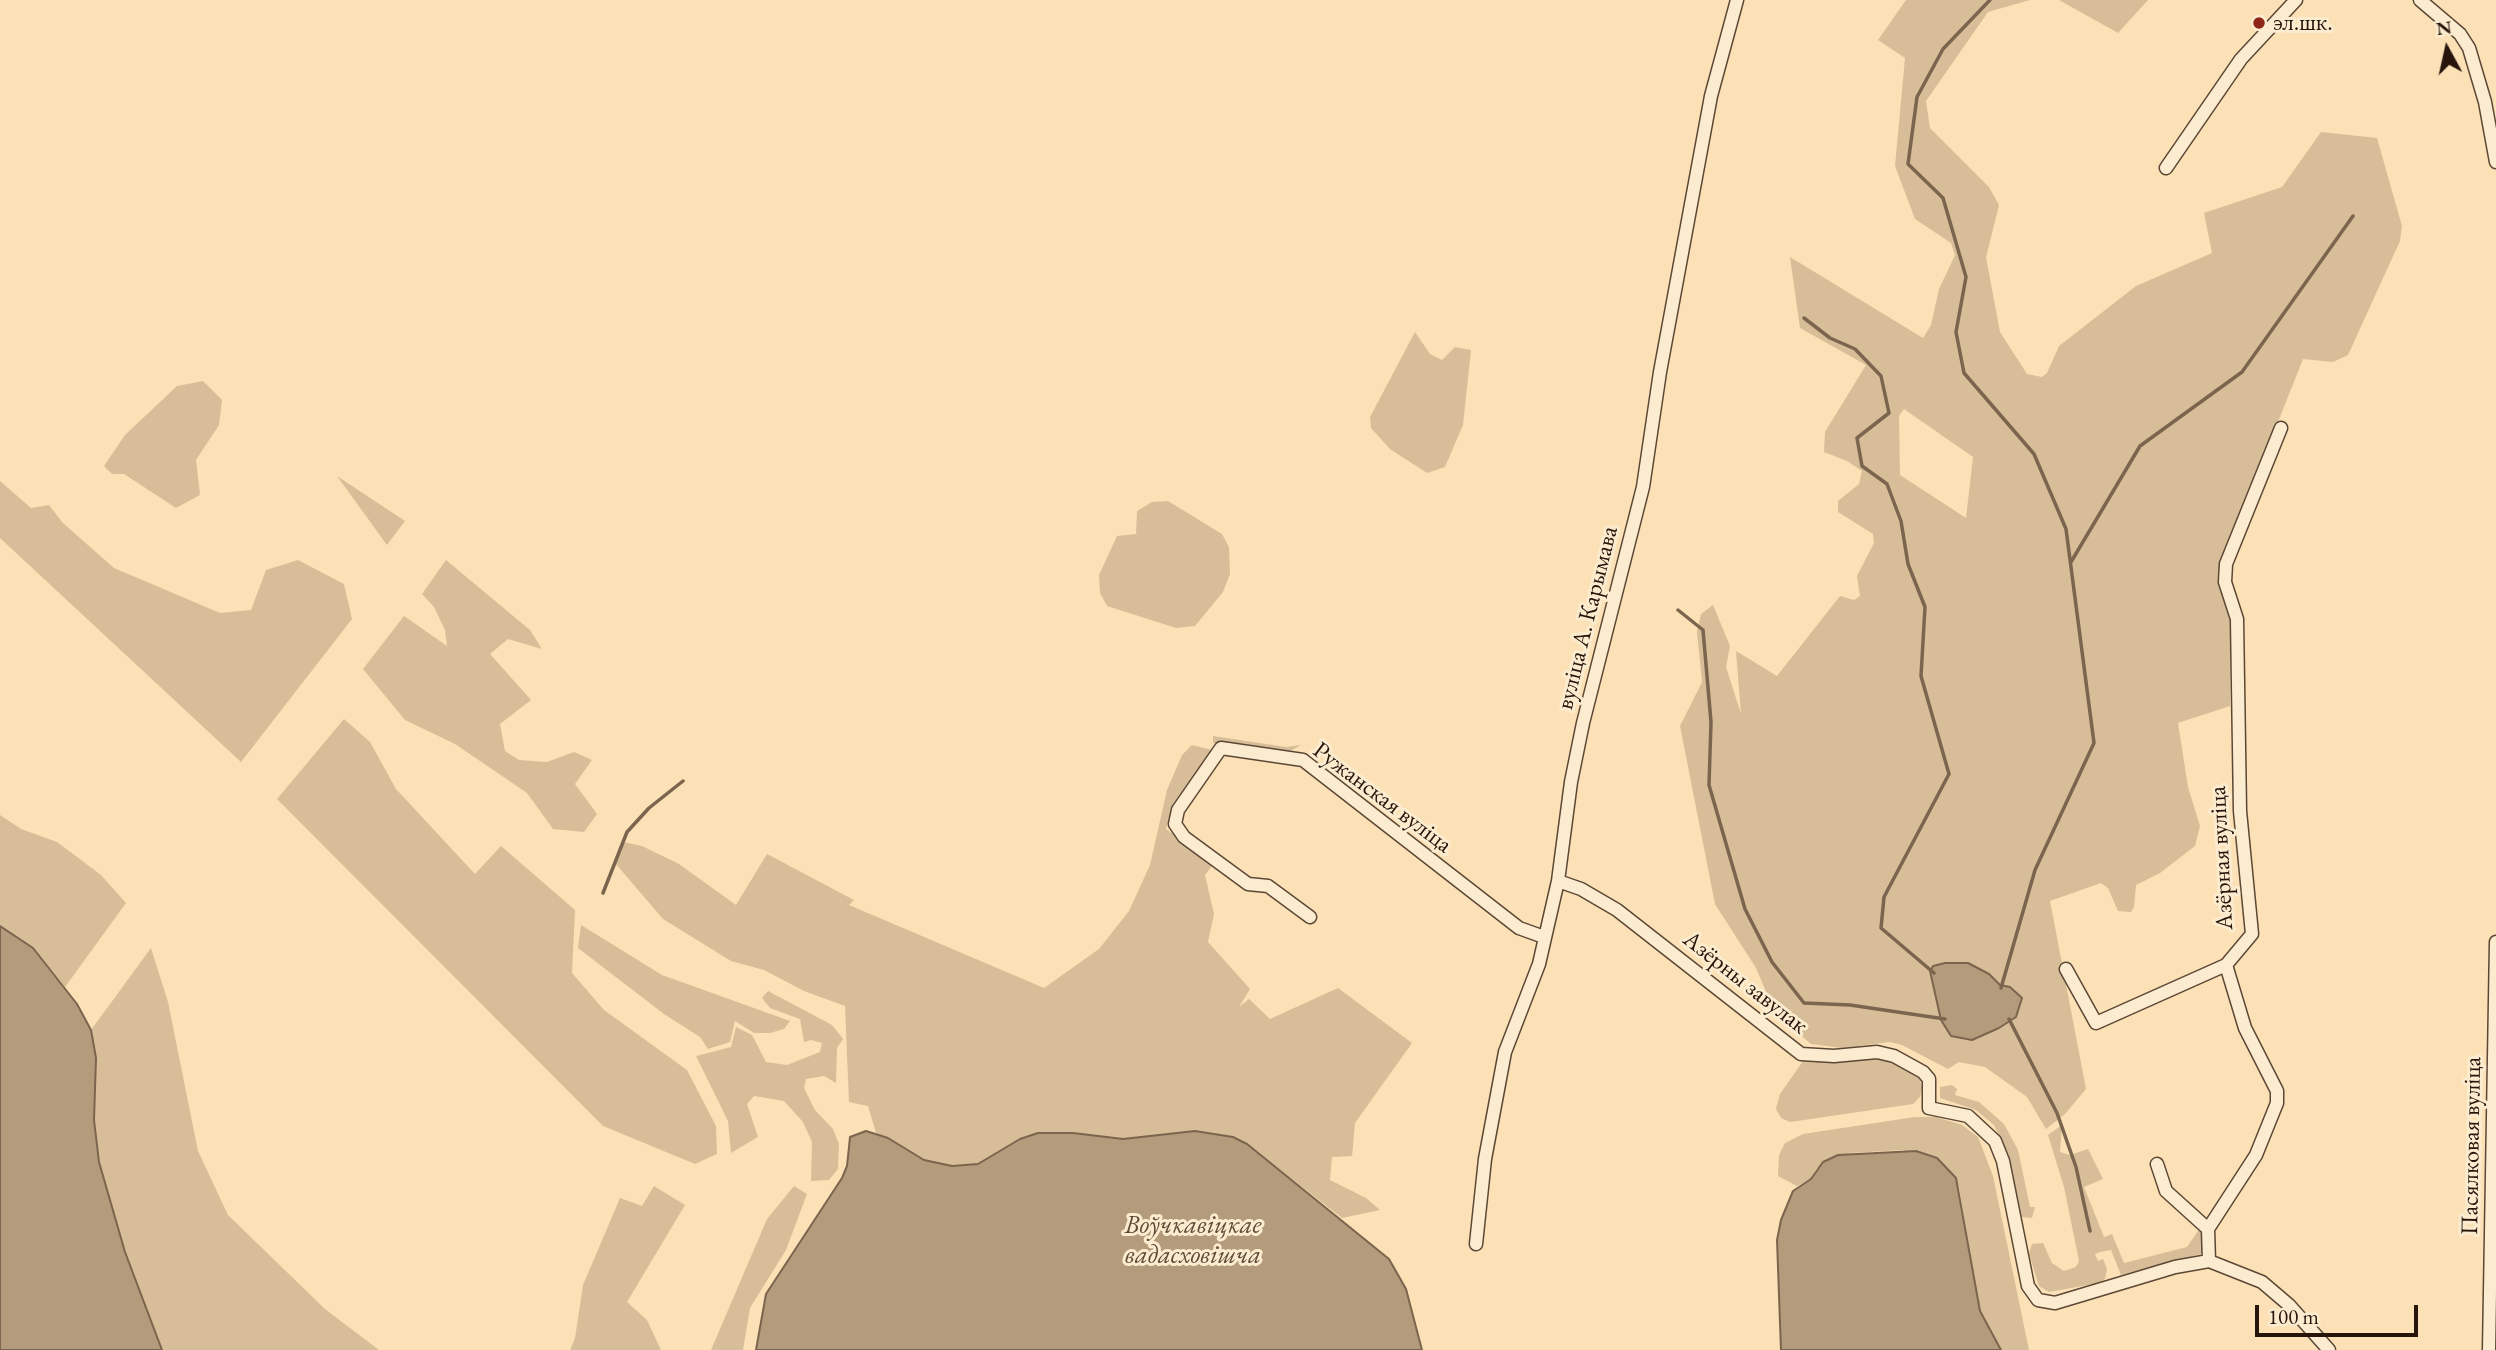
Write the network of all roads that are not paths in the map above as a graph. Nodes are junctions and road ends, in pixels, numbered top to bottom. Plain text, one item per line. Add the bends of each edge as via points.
1 (1737, 0) edge
2 (2296, 0) edge
3 (2420, 0) edge
4 (2496, 162) edge
5 (2166, 168) dead end
6 (2281, 428) dead end
7 (1558, 881) junction
8 (1310, 917) dead end
9 (1544, 937) junction
10 (2496, 942) edge
11 (2226, 965) junction
12 (2066, 969) dead end
13 (2157, 1164) dead end
14 (2208, 1228) junction
15 (1476, 1244) dead end
16 (2209, 1261) junction
17 (2329, 1350) edge
18 (2489, 1350) edge

1 - 7 street, вуліца А. Карымава via 1711,96 1643,487 1571,782
2 - 5 street via 2241,59
3 - 4 street via 2460,34 2469,48
6 - 11 street, Азёрная вуліца via 2227,564 2225,582 2237,619 2240,811 2252,934
7 - 9 street, вуліца А. Карымава
7 - 16 street, Азёрны завулак via 1617,910 1801,1054 1877,1052 1923,1072 1929,1079 1929,1108 1968,1116 1995,1142 2003,1161 2028,1286 2038,1300 2055,1303
8 - 9 street, Ружанская вуліца via 1268,886 1248,884 1184,837 1175,824 1178,810 1221,748 1303,761 1519,928
9 - 15 street, вуліца А. Карымава via 1539,964 1505,1052 1485,1159
10 - 18 street, Пасялковая вуліца
11 - 12 street via 2096,1023
11 - 14 street, Азёрная вуліца via 2245,1028 2277,1091 2277,1103 2256,1155
13 - 14 street via 2166,1191
14 - 16 street
16 - 17 street via 2262,1282

